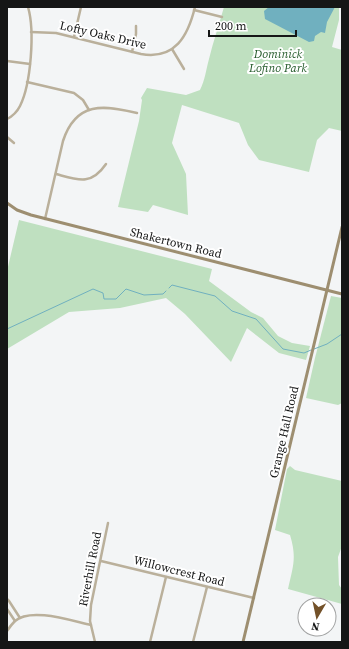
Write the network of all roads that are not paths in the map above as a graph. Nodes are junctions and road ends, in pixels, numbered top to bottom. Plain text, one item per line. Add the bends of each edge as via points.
1 (28, 7) edge
2 (81, 7) edge
3 (195, 9) edge
4 (222, 17) dead end
5 (136, 26) dead end
6 (31, 32) junction
7 (74, 37) junction
8 (172, 49) junction
9 (132, 52) junction
10 (7, 61) edge
11 (30, 64) junction
12 (184, 69) dead end
13 (27, 82) junction
14 (89, 110) junction
15 (137, 113) dead end
16 (7, 119) edge
17 (7, 137) edge
18 (14, 142) dead end
19 (106, 164) dead end
20 (56, 174) junction
21 (7, 203) edge
22 (45, 219) junction
23 (342, 227) edge
24 (327, 290) junction
25 (342, 294) edge
26 (108, 523) dead end
27 (101, 561) junction
28 (166, 577) junction
29 (207, 587) junction
30 (254, 598) junction
31 (7, 600) edge
32 (7, 609) edge
33 (20, 618) junction
34 (15, 621) junction
35 (91, 625) junction
36 (7, 631) edge
37 (95, 642) edge
38 (150, 642) edge
39 (193, 642) edge
40 (243, 642) edge

1 - 6 street
2 - 7 street
3 - 4 street
3 - 8 street, Lofty Oaks Drive via 186,34
5 - 9 street
6 - 7 street, Lofty Oaks Drive via 52,32
6 - 11 street
7 - 9 street, Lofty Oaks Drive
8 - 9 street, Lofty Oaks Drive via 155,55
8 - 12 street
10 - 11 street
11 - 13 street
13 - 14 street via 74,93 83,100
13 - 16 street via 20,106 15,114
14 - 15 street via 108,107
14 - 20 street via 75,120 67,131
17 - 18 street
19 - 20 street via 99,173 87,179 78,180
20 - 22 street
21 - 22 street, Shakertown Road via 22,212
22 - 24 street, Shakertown Road
23 - 24 street, Grange Hall Road
24 - 25 street, Shakertown Road
24 - 30 street, Grange Hall Road
26 - 27 street, Riverhill Road
27 - 28 street, Willowcrest Road
27 - 35 street, Riverhill Road via 91,601
28 - 29 street, Willowcrest Road
28 - 38 street
29 - 30 street, Willowcrest Road
29 - 39 street
30 - 40 street, Grange Hall Road
31 - 33 street
32 - 34 street
33 - 34 street
33 - 35 street via 37,614
34 - 36 street
35 - 37 street, Riverhill Road

